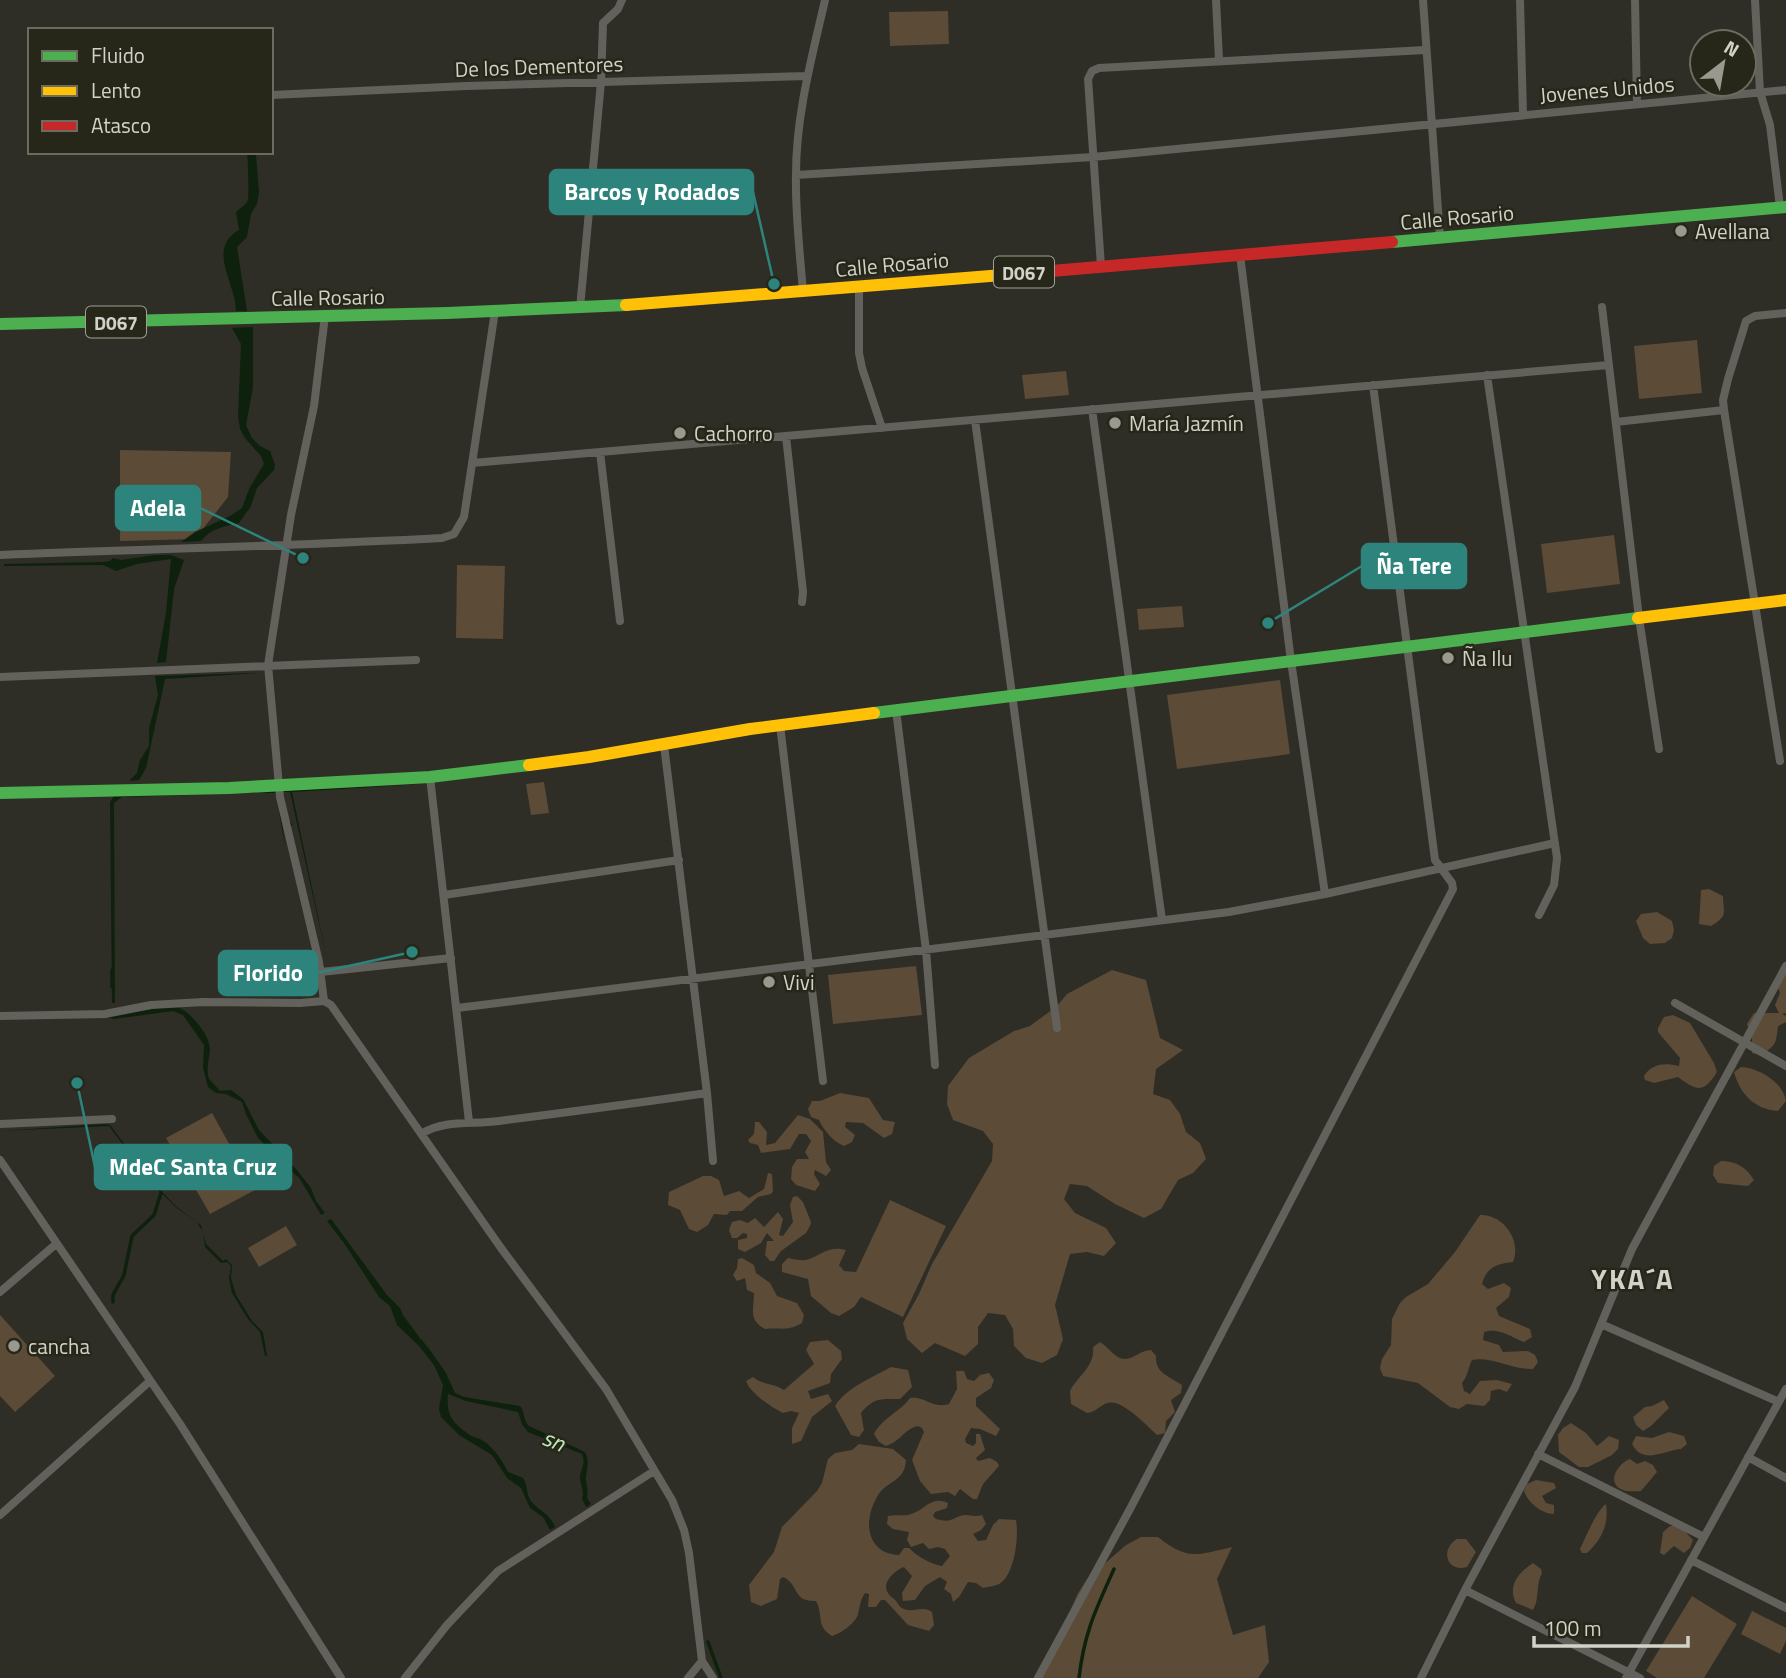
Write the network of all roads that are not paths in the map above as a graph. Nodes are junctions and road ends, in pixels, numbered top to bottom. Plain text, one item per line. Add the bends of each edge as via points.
1 (622, 0) edge
2 (825, 0) edge
3 (1216, 0) edge
4 (1423, 0) edge
5 (1520, 0) edge
6 (1635, 0) edge
7 (1755, 0) edge
8 (1425, 50) junction
9 (1219, 60) junction
10 (807, 76) junction
11 (601, 82) junction
12 (1786, 90) edge
13 (1760, 92) junction
14 (273, 95) edge
15 (1637, 104) junction
16 (1523, 114) junction
17 (1431, 123) junction
18 (1093, 157) junction
19 (796, 175) junction
20 (1783, 207) edge
21 (1440, 238) junction
22 (1240, 255) junction
23 (1101, 265) junction
24 (859, 286) junction
25 (803, 292) junction
26 (1602, 307) dead end
27 (580, 308) junction
28 (495, 311) junction
29 (1786, 313) edge
30 (326, 316) junction
31 (0, 324) edge
32 (1609, 365) junction
33 (1487, 375) junction
34 (1373, 385) junction
35 (1257, 395) junction
36 (1092, 410) junction
37 (1724, 410) junction
38 (975, 420) junction
39 (1616, 422) junction
40 (882, 428) junction
41 (786, 436) junction
42 (600, 452) junction
43 (472, 463) junction
44 (286, 547) junction
45 (0, 555) edge
46 (1786, 600) edge
47 (802, 602) dead end
48 (1755, 604) junction
49 (1639, 618) junction
50 (620, 621) dead end
51 (1525, 632) junction
52 (1407, 647) junction
53 (416, 660) dead end
54 (1291, 661) junction
55 (268, 665) junction
56 (0, 677) edge
57 (1129, 681) junction
58 (1012, 696) junction
59 (896, 710) junction
60 (780, 725) junction
61 (664, 745) junction
62 (1659, 749) dead end
63 (1780, 761) dead end
64 (430, 777) junction
65 (279, 786) junction
66 (0, 793) edge
67 (1555, 843) junction
68 (678, 860) junction
69 (1440, 869) junction
70 (1325, 894) junction
71 (444, 895) junction
72 (1539, 915) dead end
73 (1162, 920) junction
74 (1044, 935) junction
75 (926, 950) junction
76 (451, 958) junction
77 (808, 964) junction
78 (1786, 966) edge
79 (321, 972) junction
80 (693, 979) junction
81 (324, 1001) junction
82 (1675, 1003) dead end
83 (457, 1009) junction
84 (0, 1016) edge
85 (1057, 1028) dead end
86 (1744, 1042) junction
87 (935, 1065) dead end
88 (1786, 1066) edge
89 (823, 1081) dead end
90 (707, 1093) junction
91 (112, 1119) dead end
92 (469, 1122) junction
93 (0, 1124) edge
94 (421, 1134) junction
95 (0, 1160) edge
96 (713, 1161) dead end
97 (56, 1244) junction
98 (0, 1292) edge
99 (1601, 1324) junction
100 (150, 1381) junction
101 (1786, 1389) edge
102 (1779, 1402) junction
103 (1538, 1454) junction
104 (1748, 1457) junction
105 (654, 1471) junction
106 (1786, 1478) edge
107 (0, 1515) edge
108 (1704, 1537) junction
109 (1691, 1559) junction
110 (1465, 1590) junction
111 (1786, 1608) edge
112 (702, 1661) junction
113 (1628, 1675) edge
114 (341, 1678) edge
115 (405, 1678) edge
116 (688, 1678) edge
117 (713, 1678) edge
118 (1038, 1678) edge
119 (1421, 1678) edge
120 (1640, 1678) edge

1 - 11 street via 603,23
2 - 10 street
3 - 9 street
4 - 8 street
5 - 16 street
6 - 15 street
7 - 13 street
8 - 9 street
8 - 17 street
9 - 18 street via 1092,71 1088,79
10 - 11 street, De los Dementores
10 - 19 street
11 - 14 street, De los Dementores
11 - 27 street
12 - 13 street, Jovenes Unidos
13 - 15 street, Jovenes Unidos
13 - 20 street
15 - 16 street, Jovenes Unidos
16 - 17 street, Jovenes Unidos
17 - 18 street, Jovenes Unidos
17 - 21 street
18 - 19 street, Jovenes Unidos
18 - 23 street
19 - 25 street
20 - 21 street, Calle Rosario / D067
21 - 22 street, Calle Rosario / D067
22 - 23 street, Calle Rosario / D067
22 - 35 street
23 - 24 street, Calle Rosario / D067
24 - 25 street, Calle Rosario / D067
24 - 40 street via 859,353
25 - 27 street, Calle Rosario / D067
26 - 32 street
27 - 28 street, Calle Rosario / D067
28 - 30 street, Calle Rosario / D067
28 - 43 street
29 - 37 street via 1746,321 1728,379
30 - 31 street, Calle Rosario / D067
30 - 44 street via 314,407
32 - 33 street
32 - 39 street
33 - 34 street
33 - 51 street
34 - 35 street
34 - 52 street
35 - 36 street
35 - 54 street
36 - 38 street
36 - 57 street
37 - 39 street
37 - 48 street
38 - 40 street
38 - 58 street
39 - 49 street
40 - 41 street
41 - 42 street
41 - 47 street
42 - 43 street
42 - 50 street
43 - 44 street via 464,517 454,534
44 - 45 street
44 - 55 street
46 - 48 street
48 - 49 street
48 - 63 street
49 - 51 street
49 - 62 street
51 - 52 street
51 - 67 street
52 - 54 street
52 - 69 street via 1435,860
53 - 55 street
54 - 57 street
54 - 70 street
55 - 56 street
55 - 65 street
57 - 58 street
57 - 73 street
58 - 59 street
58 - 74 street
59 - 60 street
59 - 75 street
60 - 61 street
60 - 77 street
61 - 64 street
61 - 68 street
64 - 65 street
64 - 71 street
65 - 66 street
65 - 79 street
67 - 69 street
67 - 72 street via 1556,875
68 - 71 street
68 - 80 street
69 - 70 street
69 - 118 street via 1452,883 1451,897
70 - 73 street
71 - 76 street
73 - 74 street
74 - 75 street
74 - 85 street
75 - 77 street
75 - 87 street
76 - 79 street
76 - 83 street
77 - 80 street
77 - 89 street
78 - 86 street
79 - 81 street
80 - 83 street
80 - 90 street
81 - 84 street via 203,1002 105,1014
81 - 94 street via 335,1009
82 - 86 street
83 - 92 street
86 - 88 street
86 - 99 street via 1632,1249
90 - 92 street
90 - 96 street
91 - 93 street
92 - 94 street via 437,1126
94 - 105 street via 606,1389
95 - 97 street
97 - 98 street
97 - 100 street
99 - 102 street
99 - 103 street via 1575,1387
100 - 107 street
100 - 114 street
101 - 102 street
102 - 104 street
103 - 108 street
103 - 110 street
104 - 106 street
104 - 108 street
105 - 112 street via 684,1530
105 - 115 street via 498,1571
108 - 109 street
109 - 111 street
109 - 113 street
110 - 113 street
110 - 119 street
112 - 116 street
112 - 117 street
113 - 120 street

